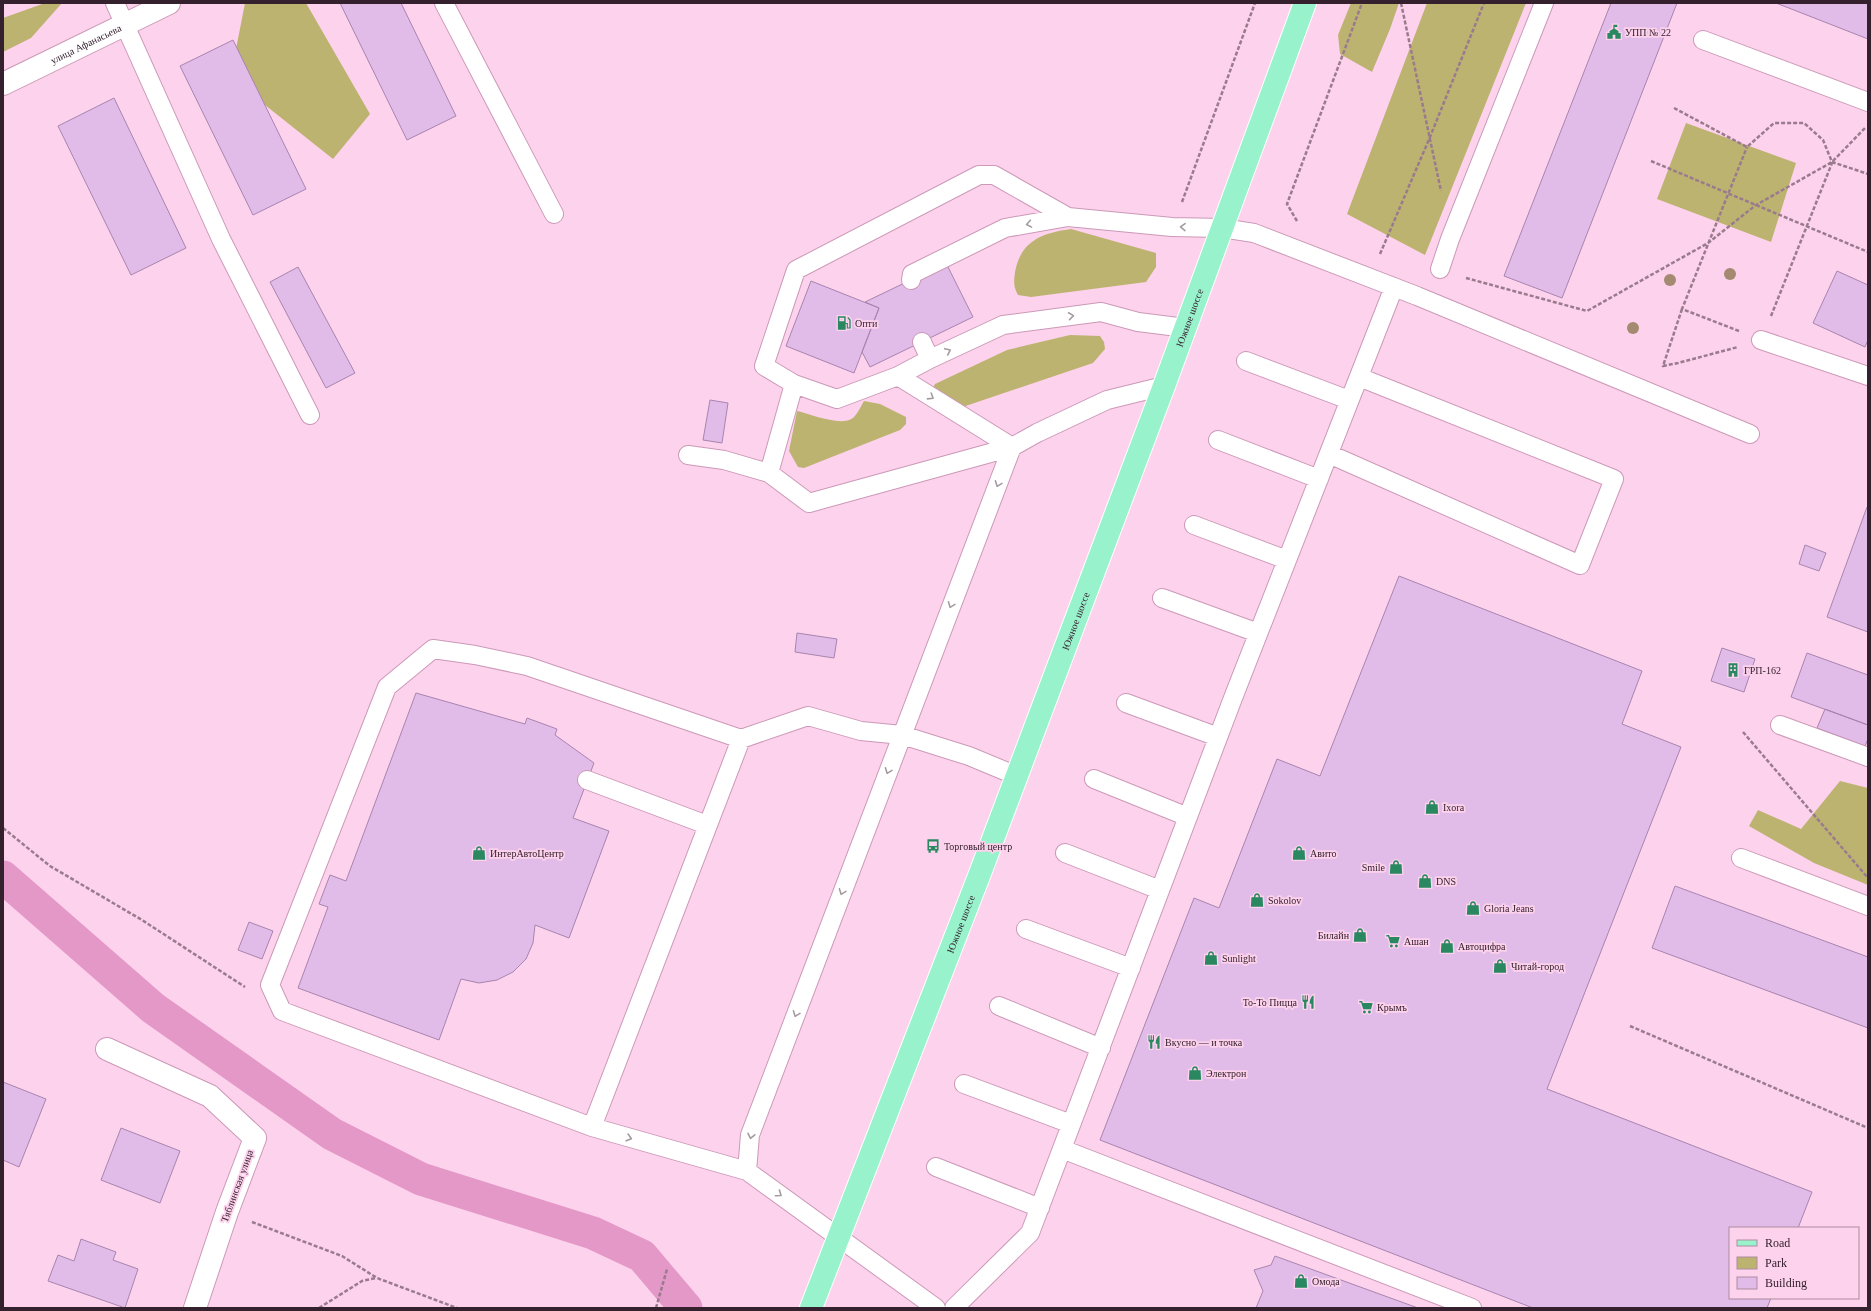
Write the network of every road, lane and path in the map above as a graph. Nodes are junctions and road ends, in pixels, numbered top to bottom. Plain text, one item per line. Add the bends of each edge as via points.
1 (115, 3) edge
2 (169, 3) edge
3 (444, 3) edge
4 (1255, 3) edge
5 (1304, 3) edge
6 (1362, 3) edge
7 (1401, 3) edge
8 (1484, 3) edge
9 (1544, 3) edge
10 (126, 24) junction
11 (1703, 40) dead end
12 (3, 84) edge
13 (1868, 102) edge
14 (1674, 108) dead end
15 (1868, 125) edge
16 (1430, 137) junction
17 (1747, 147) junction
18 (1651, 161) dead end
19 (1832, 162) junction
20 (1868, 174) edge
21 (1441, 192) dead end
22 (1728, 193) junction
23 (1756, 205) junction
24 (554, 214) dead end
25 (1068, 217) junction
26 (1298, 224) dead end
27 (1172, 227) junction
28 (1806, 227) junction
29 (1222, 228) junction
30 (1708, 243) junction
31 (1868, 252) edge
32 (1440, 269) dead end
33 (1370, 277) junction
34 (1466, 278) dead end
35 (911, 280) dead end
36 (1394, 287) junction
37 (1682, 309) junction
38 (1186, 328) junction
39 (1742, 333) dead end
40 (1761, 340) junction
41 (922, 342) dead end
42 (930, 359) junction
43 (1246, 361) dead end
44 (898, 376) junction
45 (1868, 376) edge
46 (1359, 377) junction
47 (794, 384) junction
48 (1164, 386) junction
49 (1350, 400) junction
50 (310, 415) dead end
51 (1750, 434) dead end
52 (1218, 440) dead end
53 (1012, 447) junction
54 (1329, 454) junction
55 (688, 455) dead end
56 (769, 473) junction
57 (1319, 479) junction
58 (1194, 525) dead end
59 (1287, 560) junction
60 (1162, 598) dead end
61 (1258, 634) junction
62 (1126, 703) dead end
63 (1780, 725) dead end
64 (1743, 732) dead end
65 (902, 734) junction
66 (1218, 737) junction
67 (740, 739) junction
68 (1868, 757) edge
69 (1016, 776) junction
70 (1094, 779) dead end
71 (587, 780) dead end
72 (1188, 817) junction
73 (707, 825) junction
74 (3, 828) edge
75 (1065, 853) dead end
76 (1741, 858) dead end
77 (1868, 878) edge
78 (1160, 890) junction
79 (1868, 906) edge
80 (1026, 929) dead end
81 (1131, 968) junction
82 (999, 1006) dead end
83 (282, 1011) junction
84 (1630, 1026) dead end
85 (1101, 1048) junction
86 (107, 1049) dead end
87 (964, 1084) dead end
88 (1071, 1124) junction
89 (592, 1127) junction
90 (1868, 1128) edge
91 (1062, 1149) junction
92 (936, 1167) dead end
93 (747, 1171) junction
94 (1040, 1208) junction
95 (227, 1212) junction
96 (839, 1237) junction
97 (667, 1269) dead end
98 (377, 1278) junction
99 (195, 1308) edge
100 (319, 1308) edge
101 (458, 1308) edge
102 (656, 1308) edge
103 (811, 1308) edge
104 (936, 1308) edge
105 (954, 1308) edge
106 (1472, 1308) edge

1 - 10 lane
2 - 10 street, улица Афанасьева
3 - 24 lane
4 - 27 path
5 - 29 main road, Южное шоссе
6 - 26 path via 1287,204
7 - 16 path
8 - 16 path
9 - 32 lane
10 - 12 street, улица Афанасьева
10 - 50 lane via 221,240
11 - 13 lane
14 - 17 path
15 - 19 path
16 - 21 path
16 - 33 path
17 - 19 path via 1774,123 1804,123 1822,140
17 - 22 path
18 - 22 path
19 - 20 path
19 - 23 path
19 - 28 path
22 - 23 path
22 - 30 path
23 - 28 path
23 - 30 path
25 - 27 lane
25 -> 35 lane via 1005,228 912,274
25 - 47 lane via 994,175 979,175 796,270 764,366
29 -> 27 lane
28 - 31 path
28 - 40 path
29 - 33 lane via 1254,234
29 - 38 main road, Южное шоссе
30 - 34 path via 1587,311
30 - 37 path
33 - 36 lane
36 - 46 lane
36 - 51 lane
37 - 39 path
37 - 40 path via 1663,366
42 -> 38 lane via 1003,325 1101,312 1138,322
38 - 48 main road, Южное шоссе
40 - 45 lane
41 - 42 lane
42 - 44 lane
43 - 49 lane
44 - 47 lane via 837,399
44 -> 53 lane
46 - 49 lane
46 - 54 lane via 1614,479 1580,565
47 - 56 lane
48 - 53 lane via 1106,400 1037,432
48 - 69 main road, Южное шоссе
49 - 54 lane
52 - 57 lane
53 - 56 lane via 809,503
53 -> 65 lane
54 - 57 lane
55 - 56 lane via 724,460
57 - 59 lane
58 - 59 lane
59 - 61 lane
60 - 61 lane
61 - 66 lane
62 - 66 lane
63 - 68 lane
64 - 77 path
65 - 67 lane via 861,731 808,716
65 - 69 lane via 969,756
65 -> 93 lane via 750,1135
66 - 72 lane
67 - 73 lane
67 - 83 lane via 527,666 475,654 433,649 387,687 270,985
69 - 96 main road, Южное шоссе via 974,891
70 - 72 lane
71 - 73 lane
72 - 78 lane
73 - 89 lane
74 - 83 path via 50,866 142,920
75 - 78 lane
76 - 79 lane
78 - 81 lane
80 - 81 lane
81 - 85 lane
82 - 85 lane
83 - 89 lane
84 - 90 path
85 - 88 lane
86 - 95 street, Тяблинская улица via 210,1096 255,1138
87 - 88 lane
88 - 91 lane
89 -> 93 lane
91 - 94 lane
91 - 106 lane
92 - 94 lane
93 -> 96 lane
94 - 105 lane via 1030,1233
95 - 98 path via 342,1256
95 - 99 street, Тяблинская улица
96 - 103 main road, Южное шоссе
96 - 104 lane
97 - 102 path
98 - 100 path via 362,1281
98 - 101 path

